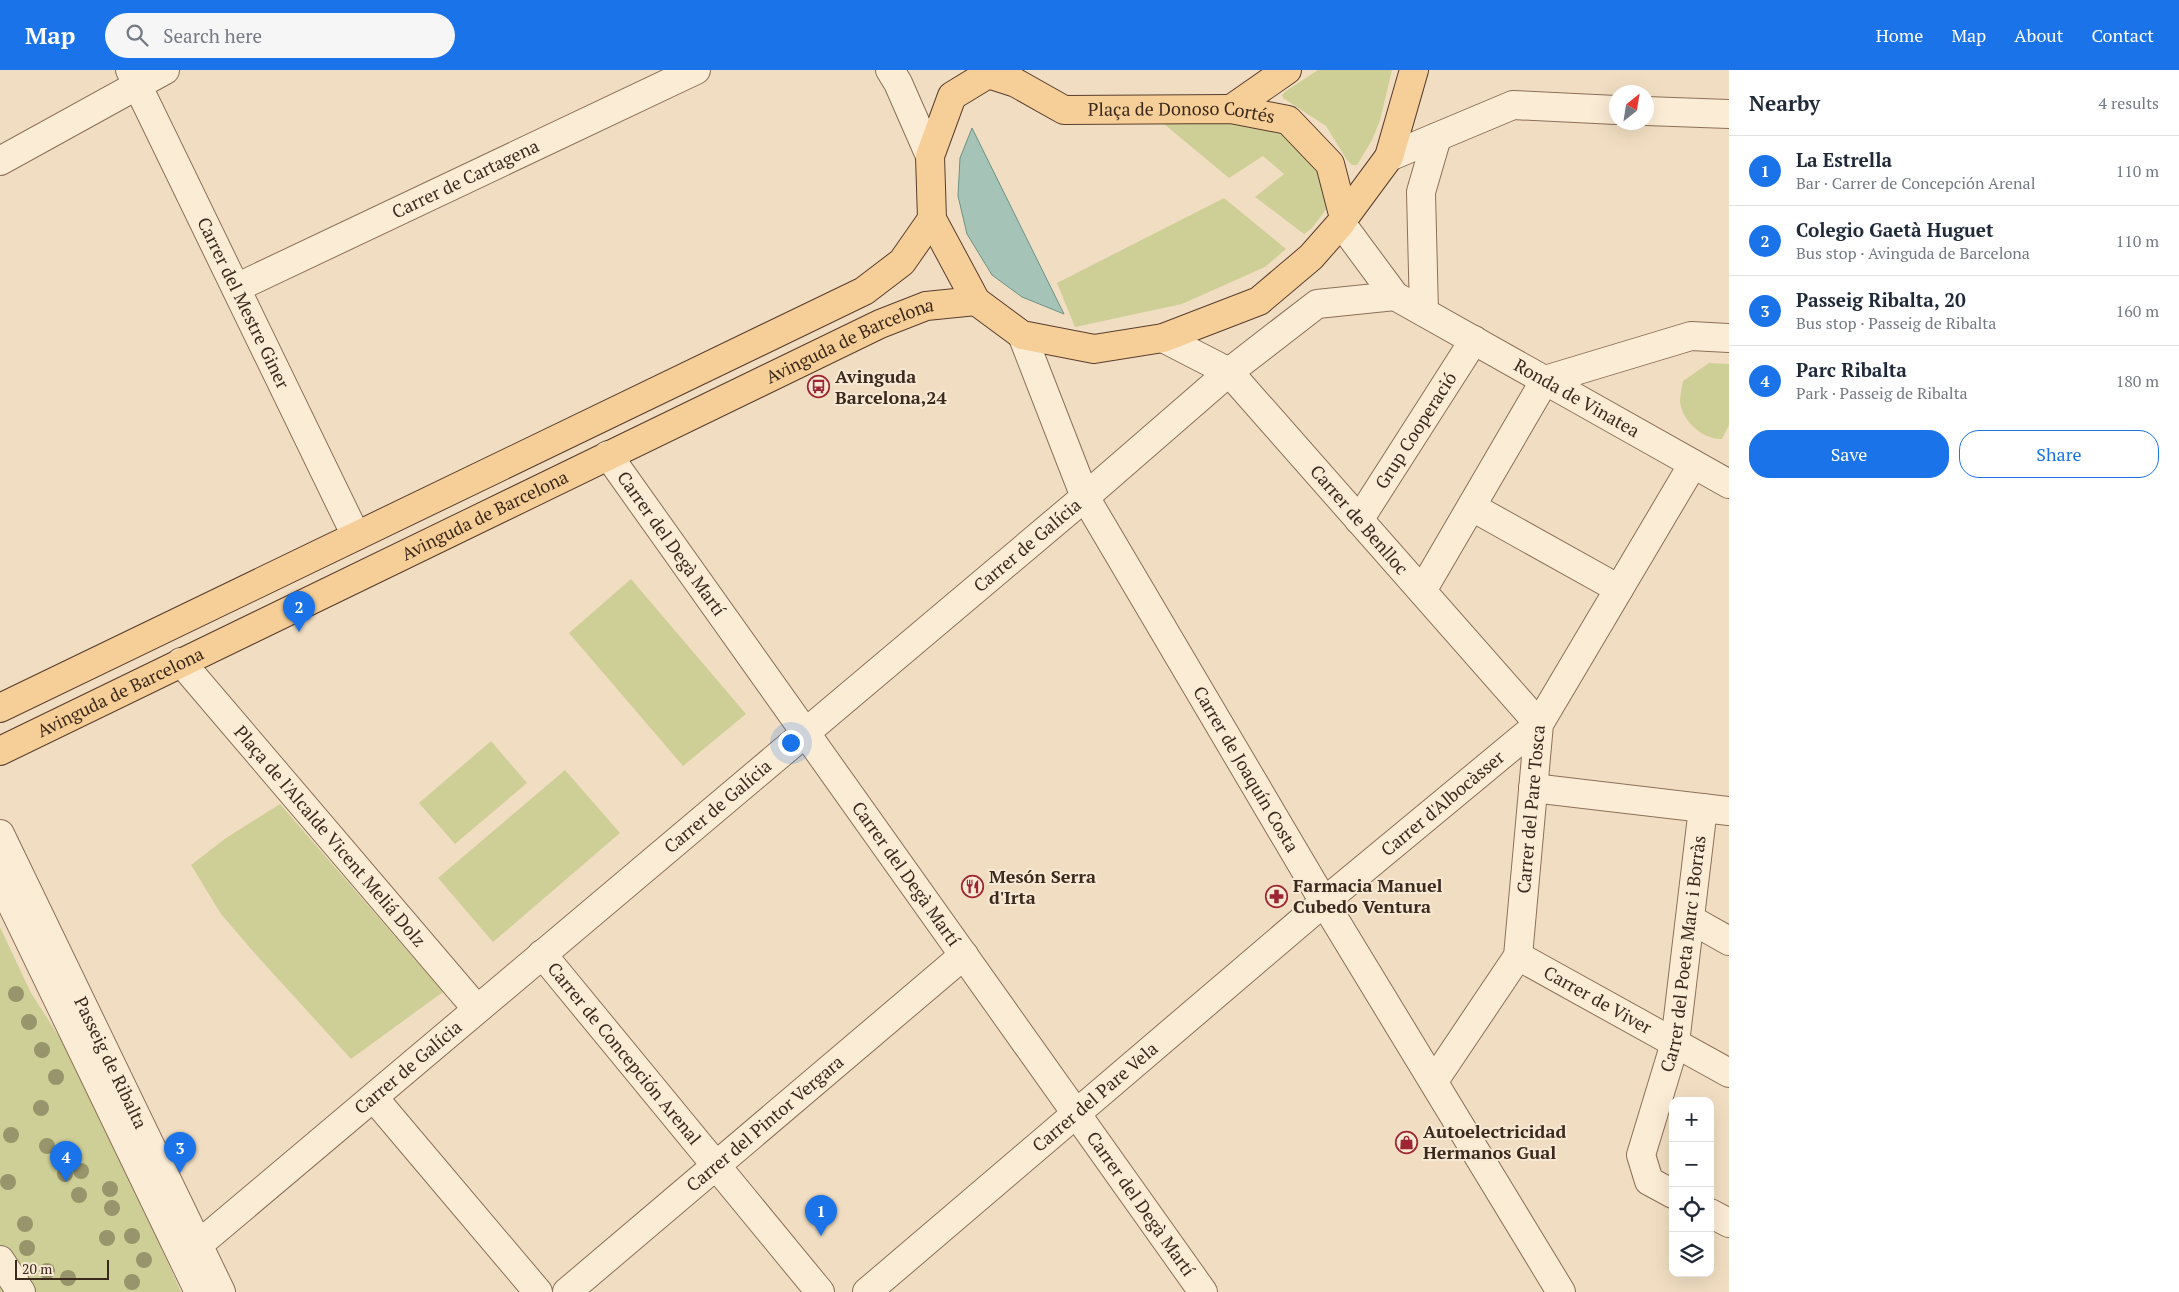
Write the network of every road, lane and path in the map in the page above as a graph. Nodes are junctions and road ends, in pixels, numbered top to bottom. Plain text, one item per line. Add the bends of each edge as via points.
1 (165, 70) edge
2 (696, 70) edge
3 (890, 70) edge
4 (1287, 70) edge
5 (1414, 70) edge
6 (986, 72) edge
7 (134, 78) edge
8 (1231, 110) junction
9 (1609, 110) edge
10 (1654, 111) edge
11 (1729, 114) edge
12 (1437, 137) junction
13 (930, 156) junction
14 (1389, 157) junction
15 (0, 161) edge
16 (932, 220) junction
17 (1342, 220) junction
18 (236, 288) junction
19 (1395, 296) junction
20 (976, 301) junction
21 (1424, 312) junction
22 (1022, 335) junction
23 (1163, 338) junction
24 (1729, 338) edge
25 (1474, 340) junction
26 (1229, 372) junction
27 (1545, 380) junction
28 (608, 455) junction
29 (1693, 464) junction
30 (1729, 484) edge
31 (1085, 497) junction
32 (1472, 507) junction
33 (1359, 520) junction
34 (356, 536) junction
35 (1619, 589) junction
36 (1422, 591) junction
37 (182, 662) junction
38 (0, 708) edge
39 (1539, 724) junction
40 (806, 732) junction
41 (0, 751) edge
42 (1533, 788) junction
43 (1716, 809) edge
44 (0, 834) edge
45 (0, 880) edge
46 (1324, 902) junction
47 (1690, 919) junction
48 (1729, 941) edge
49 (542, 954) junction
50 (964, 956) junction
51 (1518, 956) junction
52 (478, 1009) junction
53 (1675, 1043) junction
54 (1729, 1073) edge
55 (1434, 1081) junction
56 (374, 1098) junction
57 (1076, 1113) junction
58 (715, 1164) junction
59 (1669, 1192) edge
60 (1714, 1215) edge
61 (1729, 1223) edge
62 (198, 1245) junction
63 (0, 1260) edge
64 (21, 1292) edge
65 (199, 1292) edge
66 (221, 1292) edge
67 (538, 1292) edge
68 (567, 1292) edge
69 (820, 1292) edge
70 (867, 1292) edge
71 (1203, 1292) edge
72 (1561, 1292) edge

1 - 7 street
2 - 18 street, Carrer de Cartagena
3 - 13 street, Plaça de Donoso Cortés
4 - 8 main road
5 - 14 main road
6 - 8 main road, Plaça de Donoso Cortés via 1064,110
6 - 13 main road, Plaça de Donoso Cortés via 952,96
7 - 15 street
7 - 18 street, Carrer del Mestre Giner
8 - 17 main road, Plaça de Donoso Cortés via 1288,120 1330,164
9 - 12 street via 1513,105
10 - 11 street
12 - 14 street
12 - 21 street via 1421,192
13 - 16 main road, Plaça de Donoso Cortés
14 - 17 main road
16 - 20 main road, Plaça de Donoso Cortés
16 - 34 main road, Avinguda de Barcelona via 902,262 864,291
17 - 19 street, Ronda de Vinatea
17 - 23 main road, Plaça de Donoso Cortés via 1311,257 1259,301
18 - 34 street, Carrer del Mestre Giner
19 - 21 street, Ronda de Vinatea
19 - 26 street, Carrer de Galícia via 1317,304
20 - 22 main road, Plaça de Donoso Cortés
20 - 28 main road, Avinguda de Barcelona via 926,306 880,324
21 - 25 street, Ronda de Vinatea
22 - 23 main road, Plaça de Donoso Cortés via 1094,349
22 - 31 street, Carrer de Joaquín Costa
23 - 26 street, Carrer de Benlloc
24 - 27 street via 1691,336
25 - 27 street, Ronda de Vinatea
25 - 33 street, Grup Cooperació
26 - 31 street, Carrer de Galícia
26 - 33 street, Carrer de Benlloc
27 - 29 street, Ronda de Vinatea
27 - 32 street
28 - 37 main road, Avinguda de Barcelona
28 - 40 street, Carrer del Degà Martí
29 - 30 street, Ronda de Vinatea
29 - 35 street, Carrer del Pare Tosca
31 - 40 street, Carrer de Galícia
31 - 46 street, Carrer de Joaquín Costa
32 - 35 street
32 - 36 street
33 - 36 street, Carrer de Benlloc
34 - 38 main road, Avinguda de Barcelona
35 - 39 street, Carrer del Pare Tosca
36 - 39 street, Carrer de Benlloc
37 - 41 main road, Avinguda de Barcelona
37 - 52 street, Plaça de l'Alcalde Vicent Meliá Dolz
39 - 42 street, Carrer del Pare Tosca
39 - 46 street, Carrer d'Albocàsser
40 - 49 street, Carrer de Galícia
40 - 50 street, Carrer del Degà Martí
42 - 43 street
42 - 51 street, Carrer del Pare Tosca
43 - 47 street, Carrer del Poeta Marc i Borràs
44 - 62 street, Passeig de Ribalta
45 - 65 street, Passeig de Ribalta
46 - 55 street, Carrer de Joaquín Costa
46 - 57 street, Carrer del Pare Vela
47 - 48 street
47 - 53 street, Carrer del Poeta Marc i Borràs
49 - 52 street, Carrer de Galícia
49 - 58 street, Carrer de Concepción Arenal
50 - 57 street, Carrer del Degà Martí
50 - 58 street, Carrer del Pintor Vergara
51 - 53 street, Carrer de Viver
51 - 55 street, Carrer del Pare Tosca
52 - 56 street, Carrer de Galícia
53 - 54 street, Carrer de Viver
53 - 59 street, Carrer del Poeta Marc i Borràs via 1641,1155 1649,1181
55 - 72 street, Carrer de Joaquín Costa
56 - 62 street, Carrer de Galícia
56 - 67 street
57 - 70 street, Carrer del Pare Vela
57 - 71 street, Carrer del Degà Martí
58 - 68 street, Carrer del Pintor Vergara
58 - 69 street, Carrer de Concepción Arenal
60 - 61 street
62 - 66 street, Passeig de Ribalta
63 - 64 street

